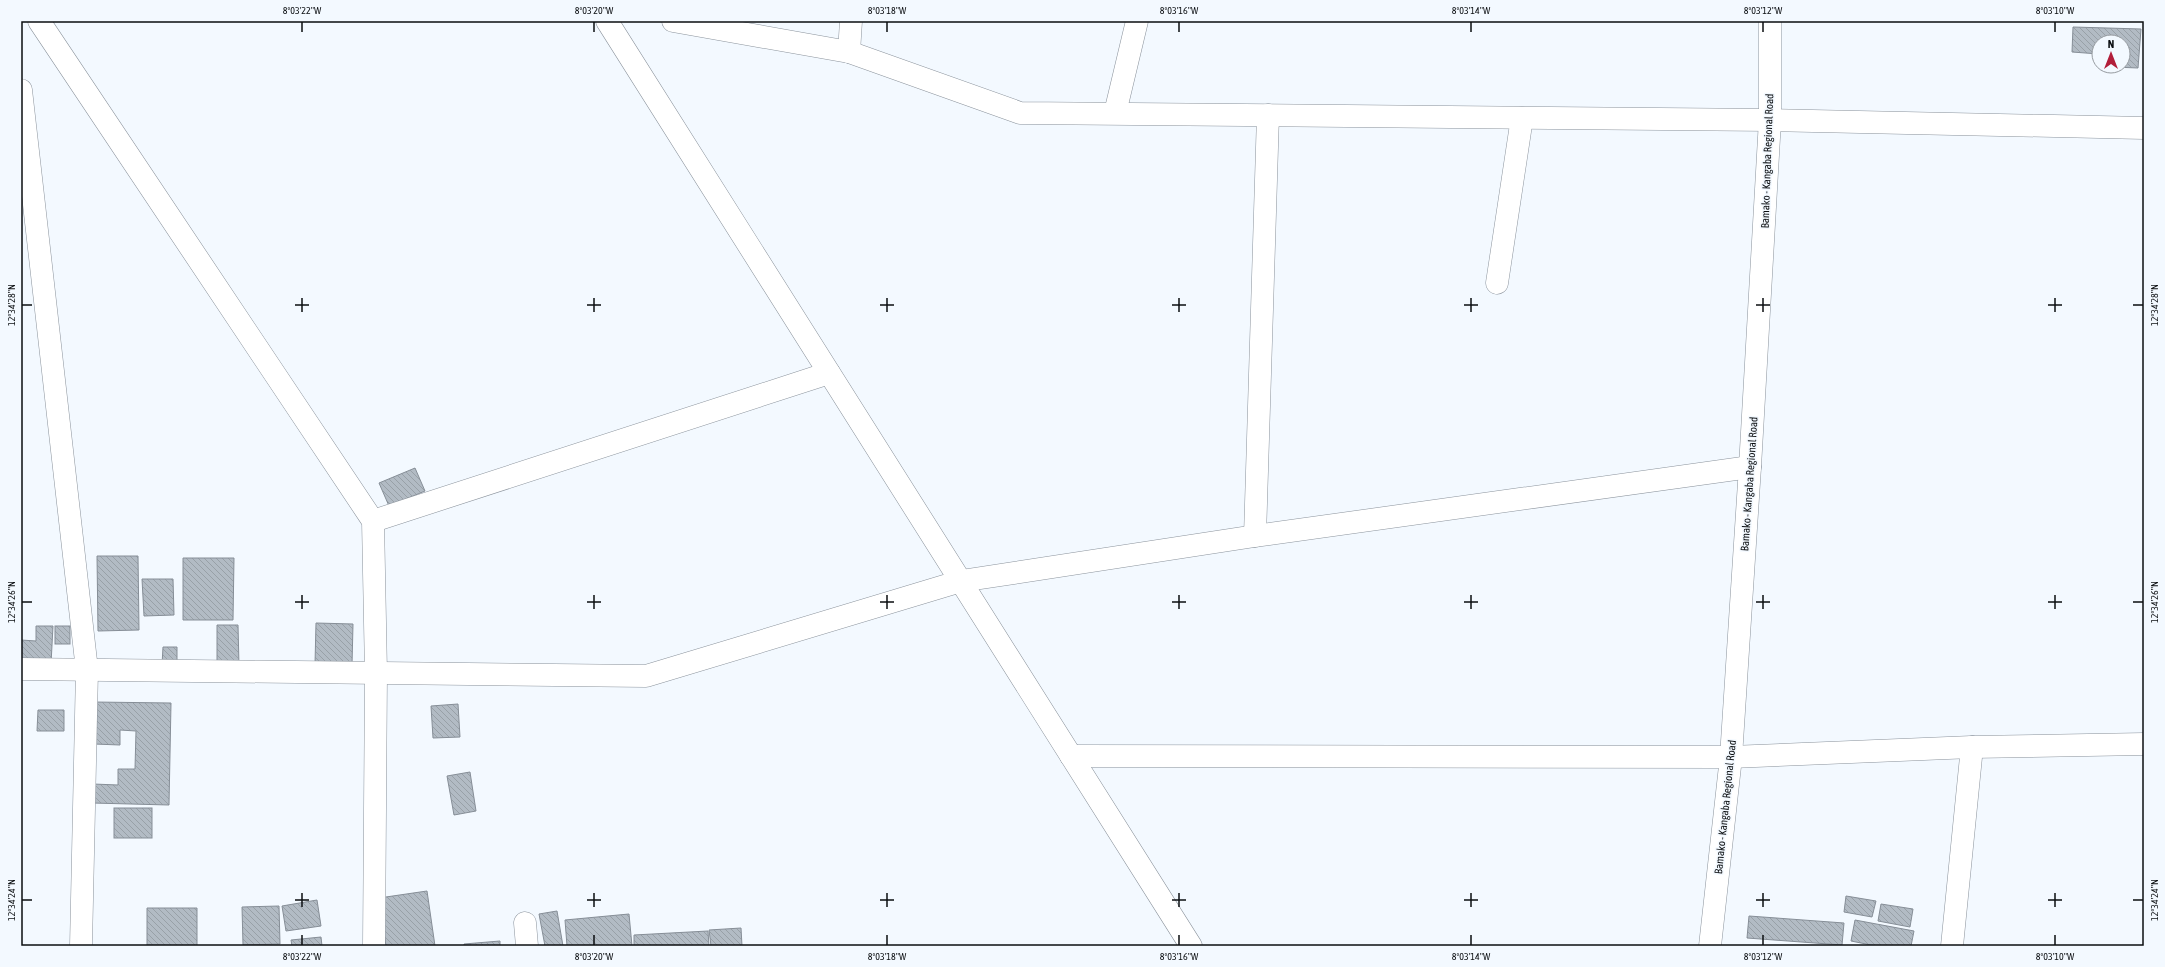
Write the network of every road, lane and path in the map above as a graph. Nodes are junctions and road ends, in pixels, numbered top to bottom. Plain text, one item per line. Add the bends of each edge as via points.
1 (39, 21) edge
2 (607, 21) edge
3 (673, 21) edge
4 (852, 21) edge
5 (1137, 21) edge
6 (1770, 21) edge
7 (849, 52) junction
8 (21, 90) edge
9 (1115, 113) junction
10 (1268, 115) junction
11 (1522, 118) junction
12 (1770, 120) junction
13 (2144, 128) edge
14 (1496, 283) dead end
15 (829, 372) junction
16 (1750, 467) junction
17 (373, 521) junction
18 (1255, 536) junction
19 (961, 581) junction
20 (21, 670) edge
21 (87, 670) junction
22 (376, 673) junction
23 (2144, 744) edge
24 (1972, 747) junction
25 (1071, 756) junction
26 (1731, 757) junction
27 (525, 923) dead end
28 (81, 946) edge
29 (374, 946) edge
30 (528, 946) edge
31 (1191, 946) edge
32 (1710, 946) edge
33 (1952, 946) edge

1 - 17 street
2 - 15 street
3 - 7 street
4 - 7 street
5 - 9 street
6 - 12 street, Bamako - Kangaba Regional Road
7 - 9 street via 1020,113
8 - 21 street
9 - 10 street
10 - 11 street
10 - 18 street
11 - 12 street
11 - 14 street
12 - 13 street
12 - 16 street, Bamako - Kangaba Regional Road
15 - 17 street
15 - 19 street
16 - 18 street
16 - 26 street, Bamako - Kangaba Regional Road
17 - 22 street
18 - 19 street
19 - 22 street via 646,676
19 - 25 street
20 - 21 street
21 - 22 street
21 - 28 street
22 - 29 street
23 - 24 street
24 - 26 street
24 - 33 street
25 - 26 street
25 - 31 street
26 - 32 street, Bamako - Kangaba Regional Road
27 - 30 street

